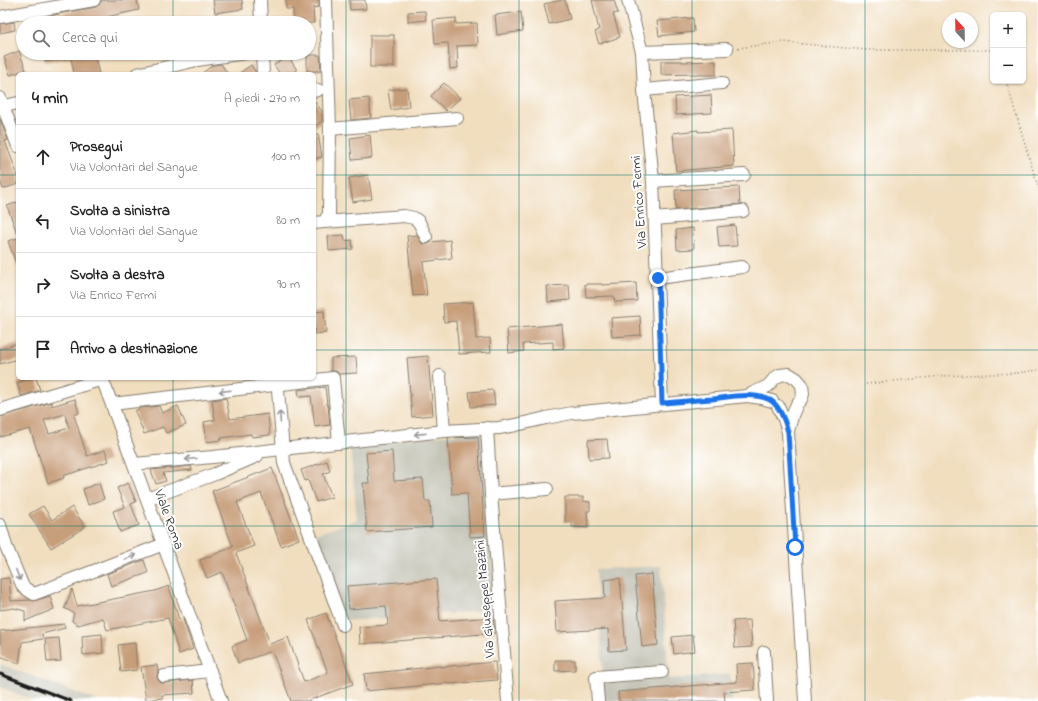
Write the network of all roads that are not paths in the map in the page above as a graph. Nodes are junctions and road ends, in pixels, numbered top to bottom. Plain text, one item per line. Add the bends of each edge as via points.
1 (94, 0) edge
2 (260, 0) edge
3 (326, 0) edge
4 (628, 0) edge
5 (261, 16) edge
6 (0, 17) edge
7 (727, 49) road end
8 (642, 52) junction
9 (197, 60) edge
10 (262, 60) edge
11 (146, 72) edge
12 (263, 72) edge
13 (722, 83) dead end
14 (644, 90) junction
15 (16, 103) edge
16 (1, 104) edge
17 (458, 118) dead end
18 (330, 129) junction
19 (16, 141) edge
20 (744, 175) dead end
21 (653, 181) junction
22 (743, 211) dead end
23 (655, 219) junction
24 (319, 222) edge
25 (426, 237) dead end
26 (742, 267) dead end
27 (658, 278) junction
28 (440, 376) dead end
29 (316, 379) edge
30 (96, 380) edge
31 (103, 380) edge
32 (296, 380) edge
33 (278, 381) edge
34 (770, 384) junction
35 (748, 396) junction
36 (662, 403) junction
37 (112, 404) junction
38 (775, 404) junction
39 (797, 404) junction
40 (0, 410) edge
41 (487, 428) junction
42 (444, 431) junction
43 (788, 432) junction
44 (339, 443) junction
45 (277, 449) junction
46 (213, 457) junction
47 (134, 464) junction
48 (215, 474) junction
49 (547, 489) dead end
50 (491, 494) junction
51 (147, 499) junction
52 (0, 525) edge
53 (164, 544) junction
54 (3, 546) edge
55 (343, 625) dead end
56 (764, 652) dead end
57 (210, 671) junction
58 (662, 672) dead end
59 (164, 676) dead end
60 (221, 701) edge
61 (508, 701) edge
62 (598, 701) edge
63 (767, 701) edge
64 (805, 701) edge

1 - 6 street
2 - 5 street
3 - 18 street
4 - 8 street, Via Enrico Fermi
7 - 8 street
8 - 14 street, Via Enrico Fermi
9 - 11 street
10 - 12 street
13 - 14 street
14 - 21 street, Via Enrico Fermi
15 - 16 street
16 - 19 street
17 - 18 street
18 - 24 street via 329,214
20 - 21 street
21 - 23 street, Via Enrico Fermi
22 - 23 street
23 - 27 street, Via Enrico Fermi
24 - 25 street via 404,216 414,218
26 - 27 street
27 - 36 street, Via Enrico Fermi
28 - 42 street
29 - 44 street via 333,378
30 - 40 street
31 - 37 street, Viale Roma
32 - 33 street
33 -> 37 street
45 -> 33 street
34 - 35 street
34 - 38 street via 769,394
34 - 39 street via 782,375 796,377 803,390
35 - 36 street
35 - 38 street via 762,398
36 - 41 street via 572,413 516,425
37 - 47 street, Viale Roma
38 - 39 street via 787,408
38 - 43 street via 783,416
39 - 43 street
41 - 42 street
41 - 50 street, Via Giuseppe Mazzini
42 -> 44 street
43 - 64 street
44 - 45 street
45 - 46 street
45 - 48 street
45 - 55 street
46 -> 47 street
46 - 48 street
47 - 51 street, Viale Roma
48 - 51 street
49 - 50 street
50 - 61 street, Via Giuseppe Mazzini
51 - 53 street, Viale Roma
52 - 54 street
54 -> 53 street via 23,587 34,594
53 - 57 street, Viale Roma
56 - 63 street
57 - 59 street
57 - 60 street, Viale Roma
58 - 62 street via 596,677

